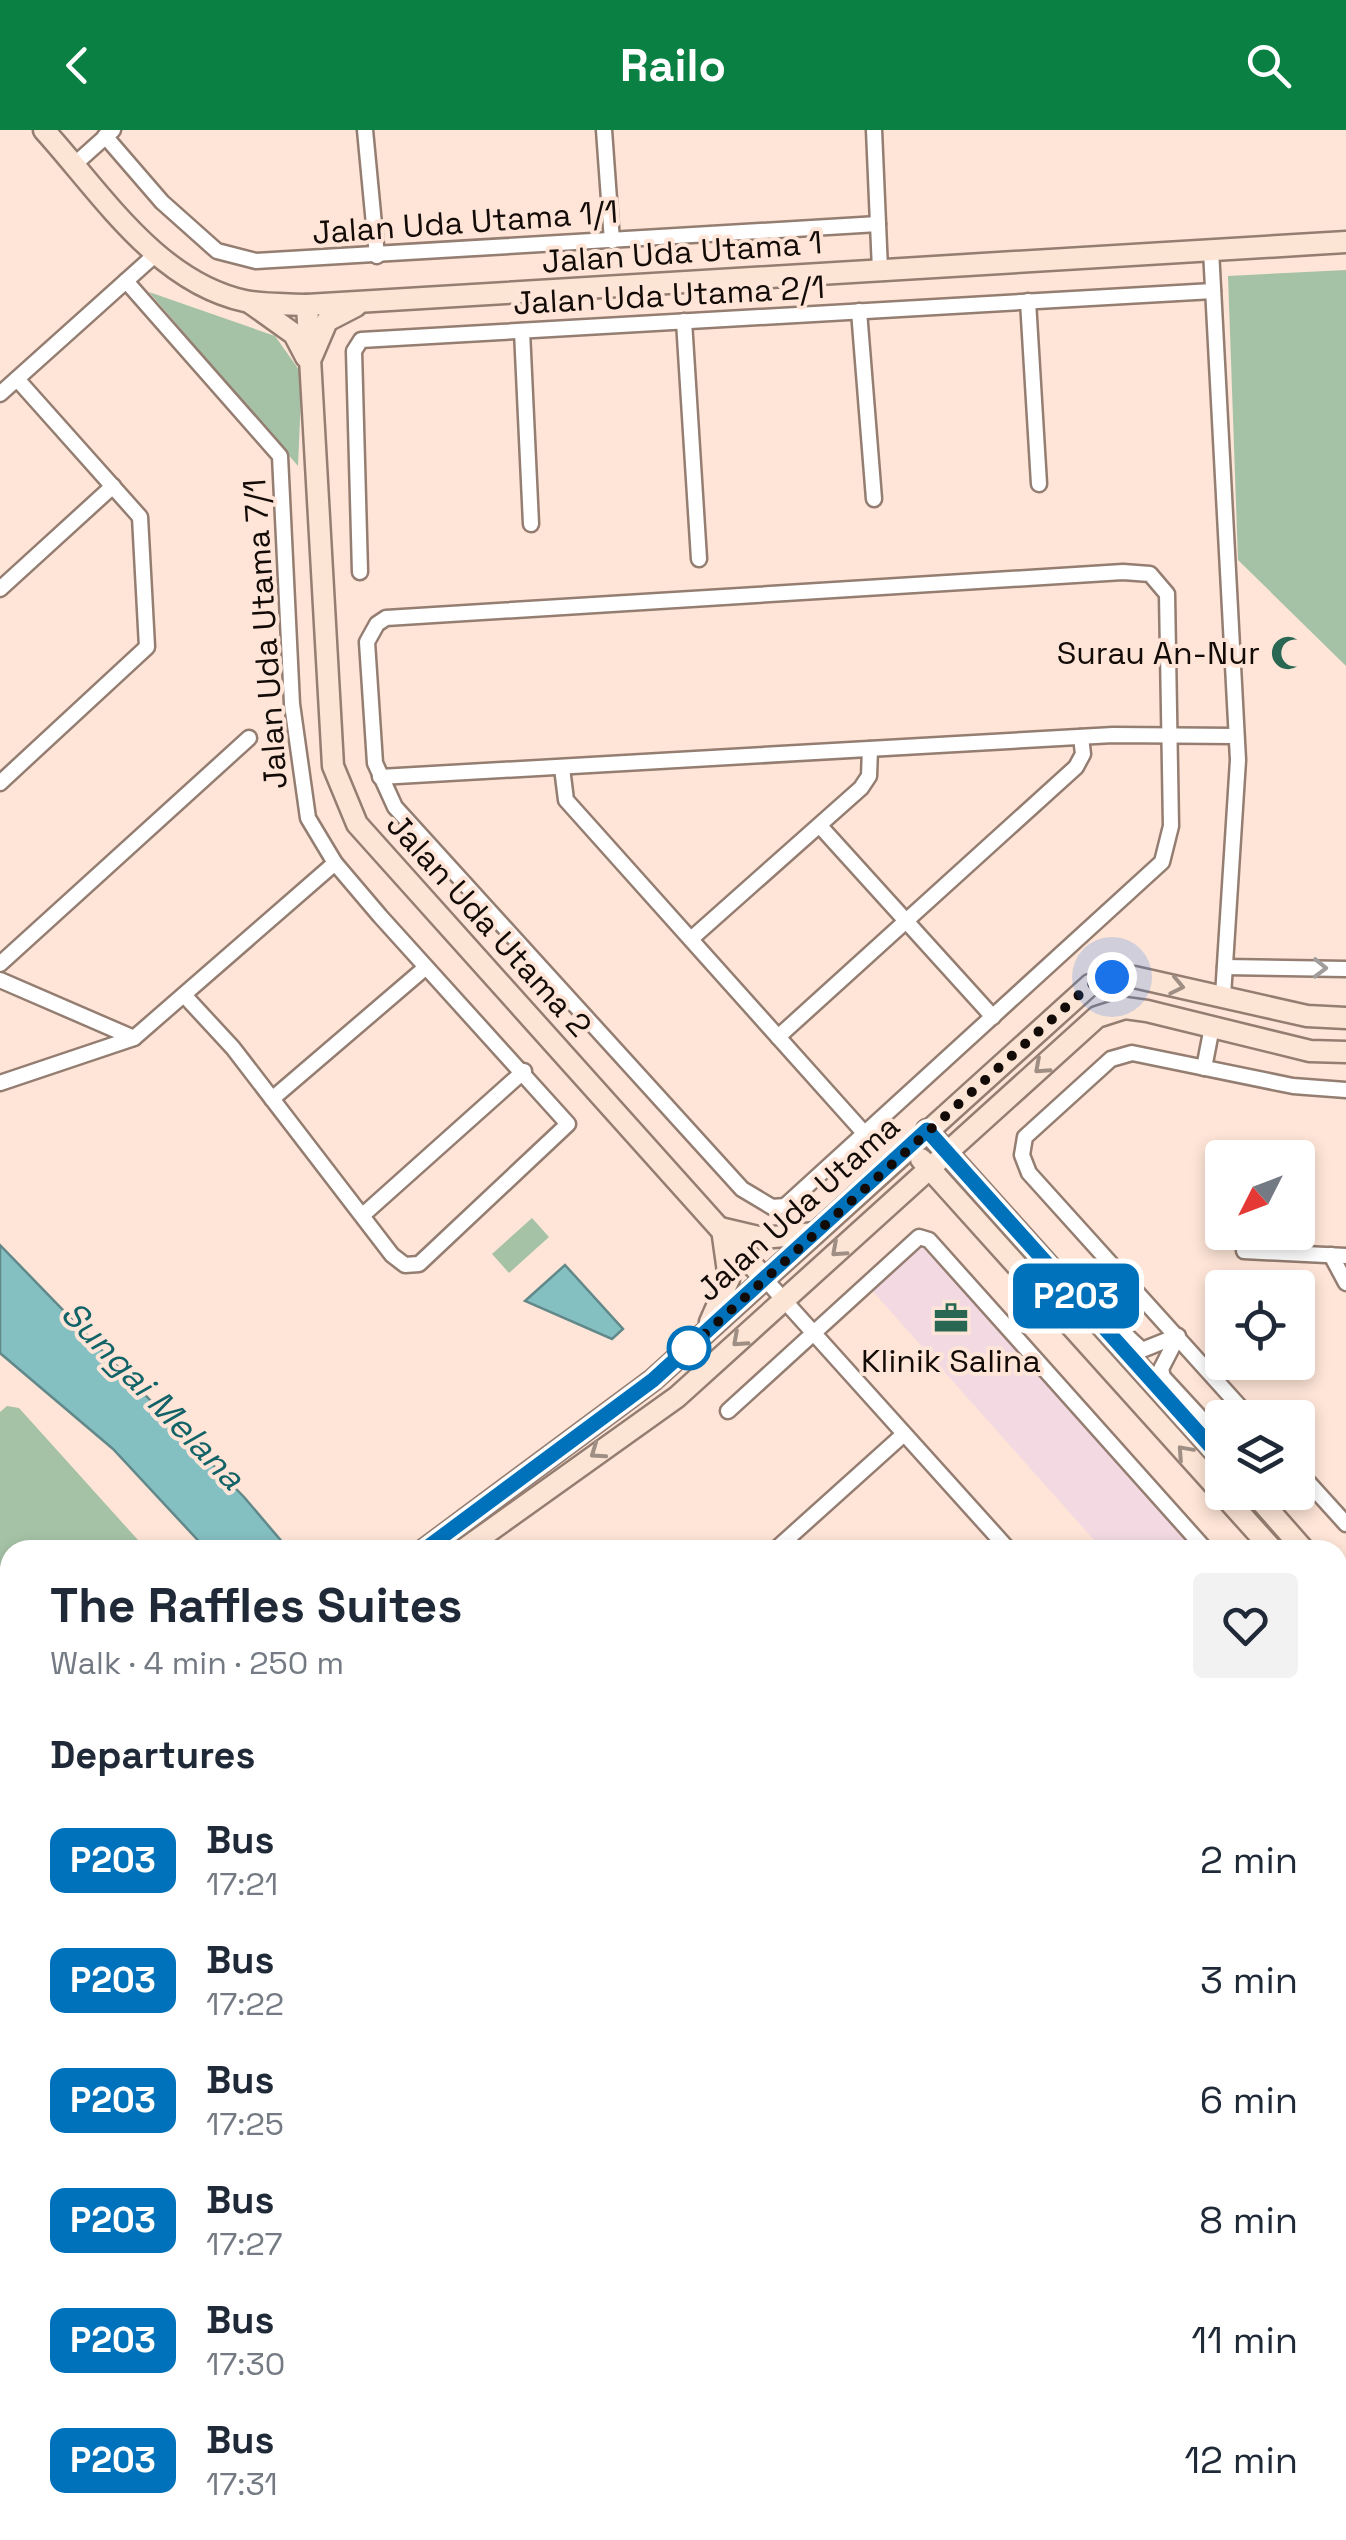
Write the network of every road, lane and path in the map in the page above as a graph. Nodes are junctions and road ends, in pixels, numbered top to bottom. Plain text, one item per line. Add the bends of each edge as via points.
1 (44, 130) edge
2 (365, 130) edge
3 (604, 130) edge
4 (874, 130) edge
5 (109, 133) edge
6 (74, 164) junction
7 (878, 224) junction
8 (612, 240) junction
9 (1346, 242) edge
10 (1211, 250) junction
11 (156, 254) junction
12 (377, 256) junction
13 (880, 270) junction
14 (126, 281) junction
15 (1213, 290) junction
16 (247, 301) junction
17 (1028, 301) junction
18 (364, 302) junction
19 (306, 306) junction
20 (859, 311) junction
21 (684, 322) junction
22 (522, 331) junction
23 (310, 363) junction
24 (16, 380) junction
25 (0, 394) edge
26 (1039, 484) dead end
27 (113, 486) junction
28 (874, 499) dead end
29 (531, 524) dead end
30 (700, 559) dead end
31 (360, 572) dead end
32 (0, 589) edge
33 (1170, 736) junction
34 (1236, 736) junction
35 (1080, 737) junction
36 (249, 738) dead end
37 (870, 750) junction
38 (562, 768) junction
39 (380, 777) junction
40 (0, 783) edge
41 (820, 826) junction
42 (334, 862) junction
43 (906, 921) junction
44 (691, 939) junction
45 (0, 964) edge
46 (1225, 967) junction
47 (425, 968) junction
48 (1346, 969) edge
49 (0, 980) edge
50 (184, 995) junction
51 (1223, 996) junction
52 (993, 1017) junction
53 (1346, 1018) edge
54 (1212, 1026) junction
55 (778, 1037) junction
56 (134, 1038) junction
57 (1346, 1052) edge
58 (1204, 1068) junction
59 (524, 1071) junction
60 (0, 1083) edge
61 (1346, 1090) edge
62 (272, 1099) junction
63 (985, 1118) junction
64 (927, 1130) junction
65 (865, 1134) junction
66 (909, 1147) junction
67 (947, 1152) junction
68 (929, 1168) junction
69 (972, 1181) junction
70 (953, 1195) junction
71 (893, 1200) junction
72 (364, 1214) junction
73 (720, 1228) junction
74 (815, 1233) junction
75 (1244, 1250) dead end
76 (1338, 1256) edge
77 (764, 1279) junction
78 (1346, 1282) edge
79 (1066, 1284) junction
80 (783, 1300) junction
81 (812, 1332) junction
82 (705, 1333) junction
83 (1178, 1336) junction
84 (1234, 1400) edge
85 (728, 1410) dead end
86 (1205, 1423) edge
87 (904, 1434) junction
88 (1205, 1436) edge
89 (1315, 1489) edge
90 (1269, 1510) edge
91 (1346, 1524) edge
92 (437, 1540) edge
93 (477, 1540) edge
94 (786, 1540) edge
95 (995, 1540) edge
96 (1197, 1540) edge
97 (1264, 1540) edge
98 (1295, 1540) edge

1 - 6 street, Jalan Uda Utama 1
2 - 12 street
3 - 8 street
4 - 7 street
5 - 6 street
5 - 12 street, Jalan Uda Utama 1/1 via 162,202 217,251 274,262
6 - 11 street, Jalan Uda Utama 1
7 - 8 street, Jalan Uda Utama 1/1
7 - 13 street
8 - 12 street, Jalan Uda Utama 1/1
9 - 10 street, Jalan Uda Utama 1
10 - 13 street, Jalan Uda Utama 1
10 - 15 street
11 - 14 street
11 - 16 street, Jalan Uda Utama 1 via 210,290
13 - 18 street, Jalan Uda Utama 1
14 - 24 street
14 - 42 street, Jalan Uda Utama 7/1 via 280,456 303,798
15 - 17 street, Jalan Uda Utama 2/1
15 - 34 street
16 - 19 street, Jalan Uda Utama 1
16 - 23 street via 294,334
17 - 20 street, Jalan Uda Utama 2/1
17 - 26 street
18 - 19 street, Jalan Uda Utama 1
18 - 23 street via 327,321
19 - 23 street, Jalan Uda Utama 2
20 - 21 street, Jalan Uda Utama 2/1
20 - 28 street
21 - 22 street, Jalan Uda Utama 2/1
21 - 30 street
22 - 29 street
22 - 31 street, Jalan Uda Utama 2/1 via 361,340 354,351
23 - 73 street, Jalan Uda Utama 2 via 334,766 357,824
24 - 25 street
24 - 27 street
27 - 32 street
27 - 40 street via 140,518 147,647
33 - 34 street
33 - 35 street
33 - 39 street via 1167,594 1150,574 1123,572 386,618 368,642
33 - 52 street via 1172,826 1162,862
34 - 46 street
35 - 37 street
35 - 43 street via 1083,754 1076,767
36 - 45 street
37 - 38 street
37 - 41 street via 869,776
38 - 39 street
38 - 44 street via 566,800
39 - 65 street via 395,807 756,1201 785,1206
41 - 43 street
41 - 44 street
42 - 47 street, Jalan Uda Utama 7/1
42 - 50 street
43 - 52 street
43 - 55 street
44 - 55 street
46 -> 48 street
46 - 51 street
47 - 59 street, Jalan Uda Utama 7/1
47 - 62 street
49 - 56 street
50 - 56 street
50 - 62 street
51 - 53 street, Jalan Uda Utama
64 -> 51 street, Jalan Uda Utama via 1090,985 1134,977
52 - 65 street
54 - 57 street, Jalan Uda Utama via 1310,1051
54 - 58 street
54 -> 63 street, Jalan Uda Utama via 1147,1011 1109,1011
55 - 65 street
56 - 60 street
58 - 61 street
58 - 83 street via 1132,1053 1110,1059 1026,1137 1022,1155 1029,1173
59 - 72 street
59 - 72 street, Jalan Uda Utama 7/1 via 568,1124 419,1264 392,1256
62 - 72 street
63 - 67 street, Jalan Uda Utama
63 - 69 street
64 - 66 street, Jalan Uda Utama
64 - 67 street
66 - 68 street
66 - 74 street, Jalan Uda Utama
67 - 68 street, Jalan Uda Utama
67 - 69 street
68 - 70 street
68 - 71 street, Jalan Uda Utama
69 - 79 street
70 - 71 street via 914,1192
97 -> 70 street
71 -> 80 street, Jalan Uda Utama
73 - 74 street via 762,1238
73 - 77 street, Jalan Uda Utama 2
73 - 82 street via 729,1278
74 - 77 street, Jalan Uda Utama
75 - 76 street
76 - 78 street
77 - 80 street
77 - 82 street, Jalan Uda Utama
79 - 83 street via 1142,1350
79 - 88 street
80 - 81 street
80 -> 93 street, Jalan Uda Utama via 677,1397
81 - 85 street
81 - 87 street
81 - 96 street via 919,1237 929,1240
82 - 92 street, Jalan Uda Utama via 653,1380
83 - 84 street
83 - 86 street via 1163,1377
87 - 94 street
87 - 95 street
89 - 91 street
90 - 98 street

